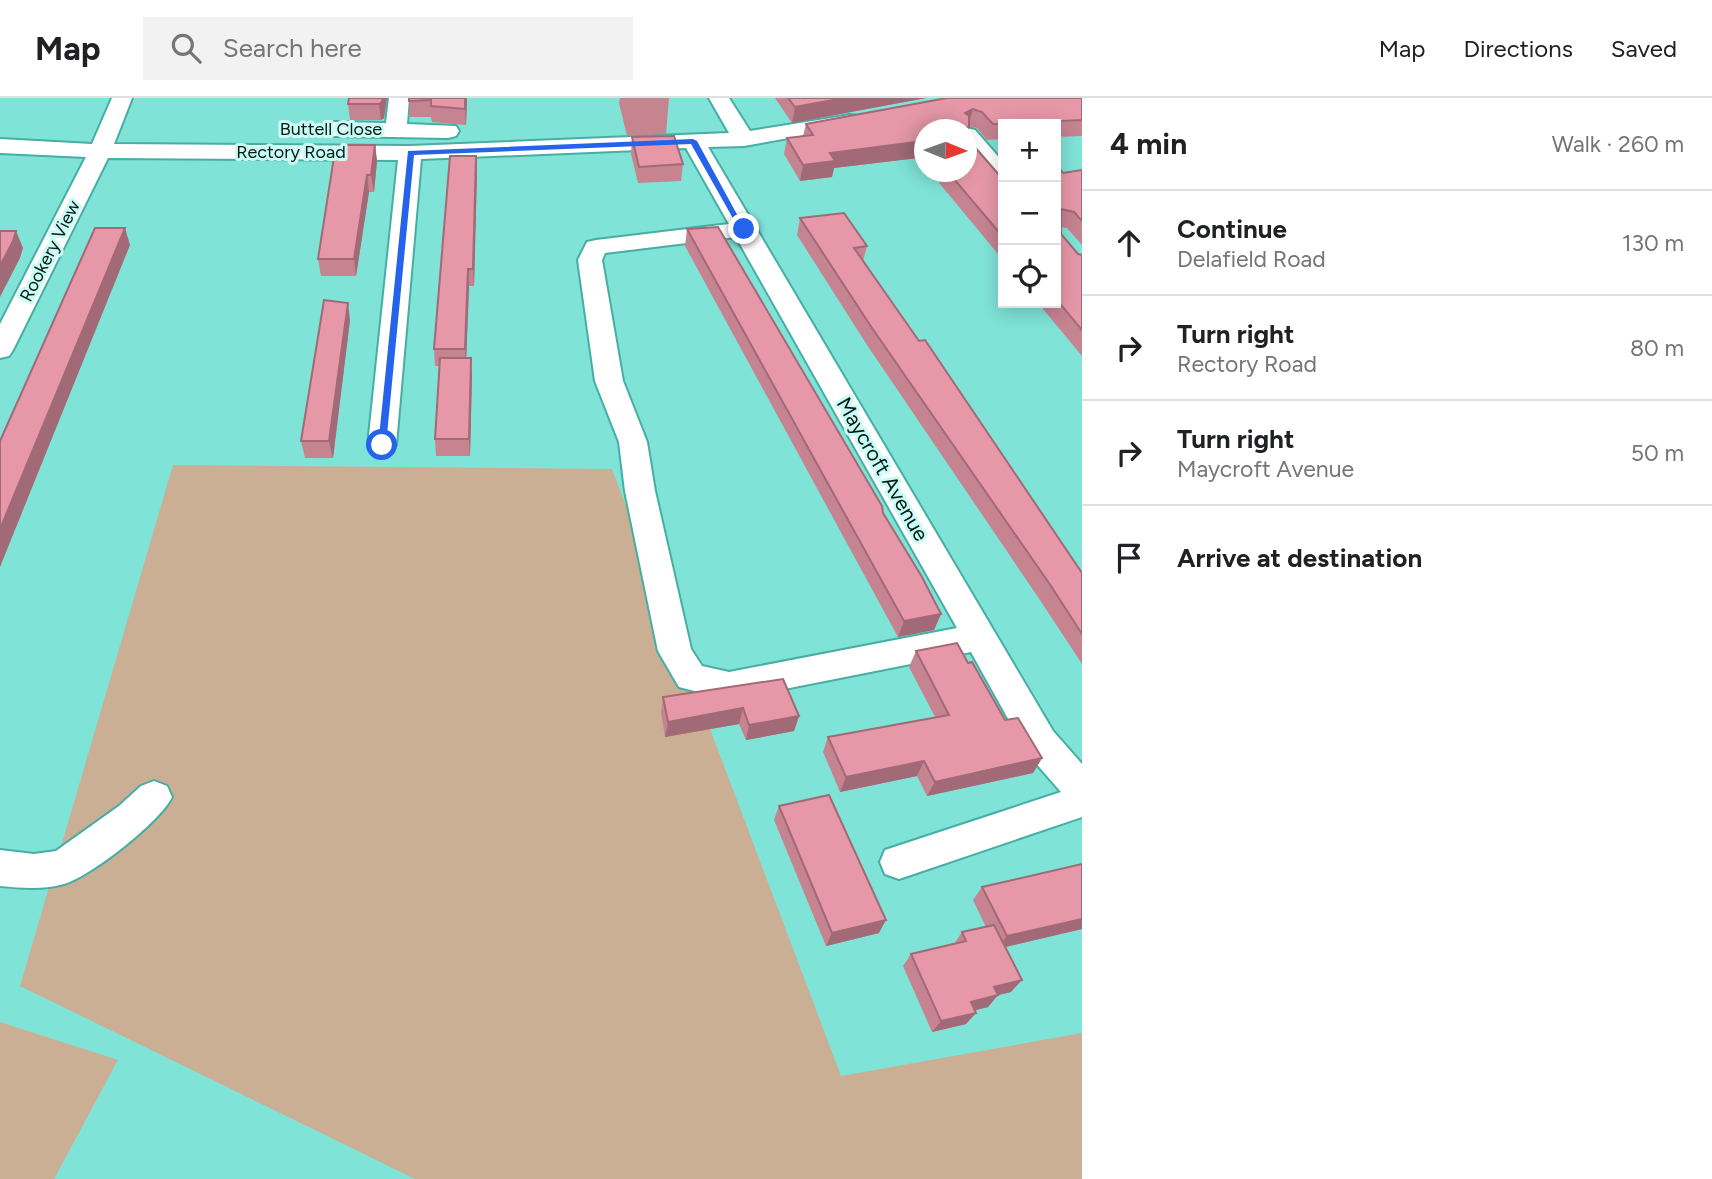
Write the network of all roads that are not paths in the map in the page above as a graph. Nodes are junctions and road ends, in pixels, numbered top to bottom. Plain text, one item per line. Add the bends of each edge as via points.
1 (122, 98) edge
2 (399, 98) edge
3 (719, 98) edge
4 (872, 117) edge
5 (317, 129) dead end
6 (396, 129) junction
7 (455, 131) dead end
8 (744, 139) junction
9 (693, 141) junction
10 (0, 146) edge
11 (977, 147) edge
12 (100, 151) junction
13 (410, 153) junction
14 (998, 170) edge
15 (744, 229) junction
16 (0, 350) edge
17 (382, 445) dead end
18 (980, 637) junction
19 (1082, 790) edge
20 (154, 797) dead end
21 (1082, 801) edge
22 (899, 862) dead end
23 (0, 868) edge

1 - 12 street, Rookery View
2 - 6 street, Buttell Close
3 - 8 street
4 - 8 street, Rectory Road
5 - 6 street, Buttell Close
6 - 7 street, Buttell Close
8 - 9 street, Rectory Road
9 - 13 street, Rectory Road
9 - 15 street, Maycroft Avenue
10 - 12 street, Rectory Road
11 - 14 street
12 - 13 street, Rectory Road
12 - 16 street, Rookery View
13 - 17 street
15 - 18 street, Maycroft Avenue
15 - 18 street via 596,247 590,260 610,381 633,442 639,491 675,651 691,677 729,686
18 - 19 street, Maycroft Avenue via 1040,742
20 - 23 street via 64,867 34,873
21 - 22 street

